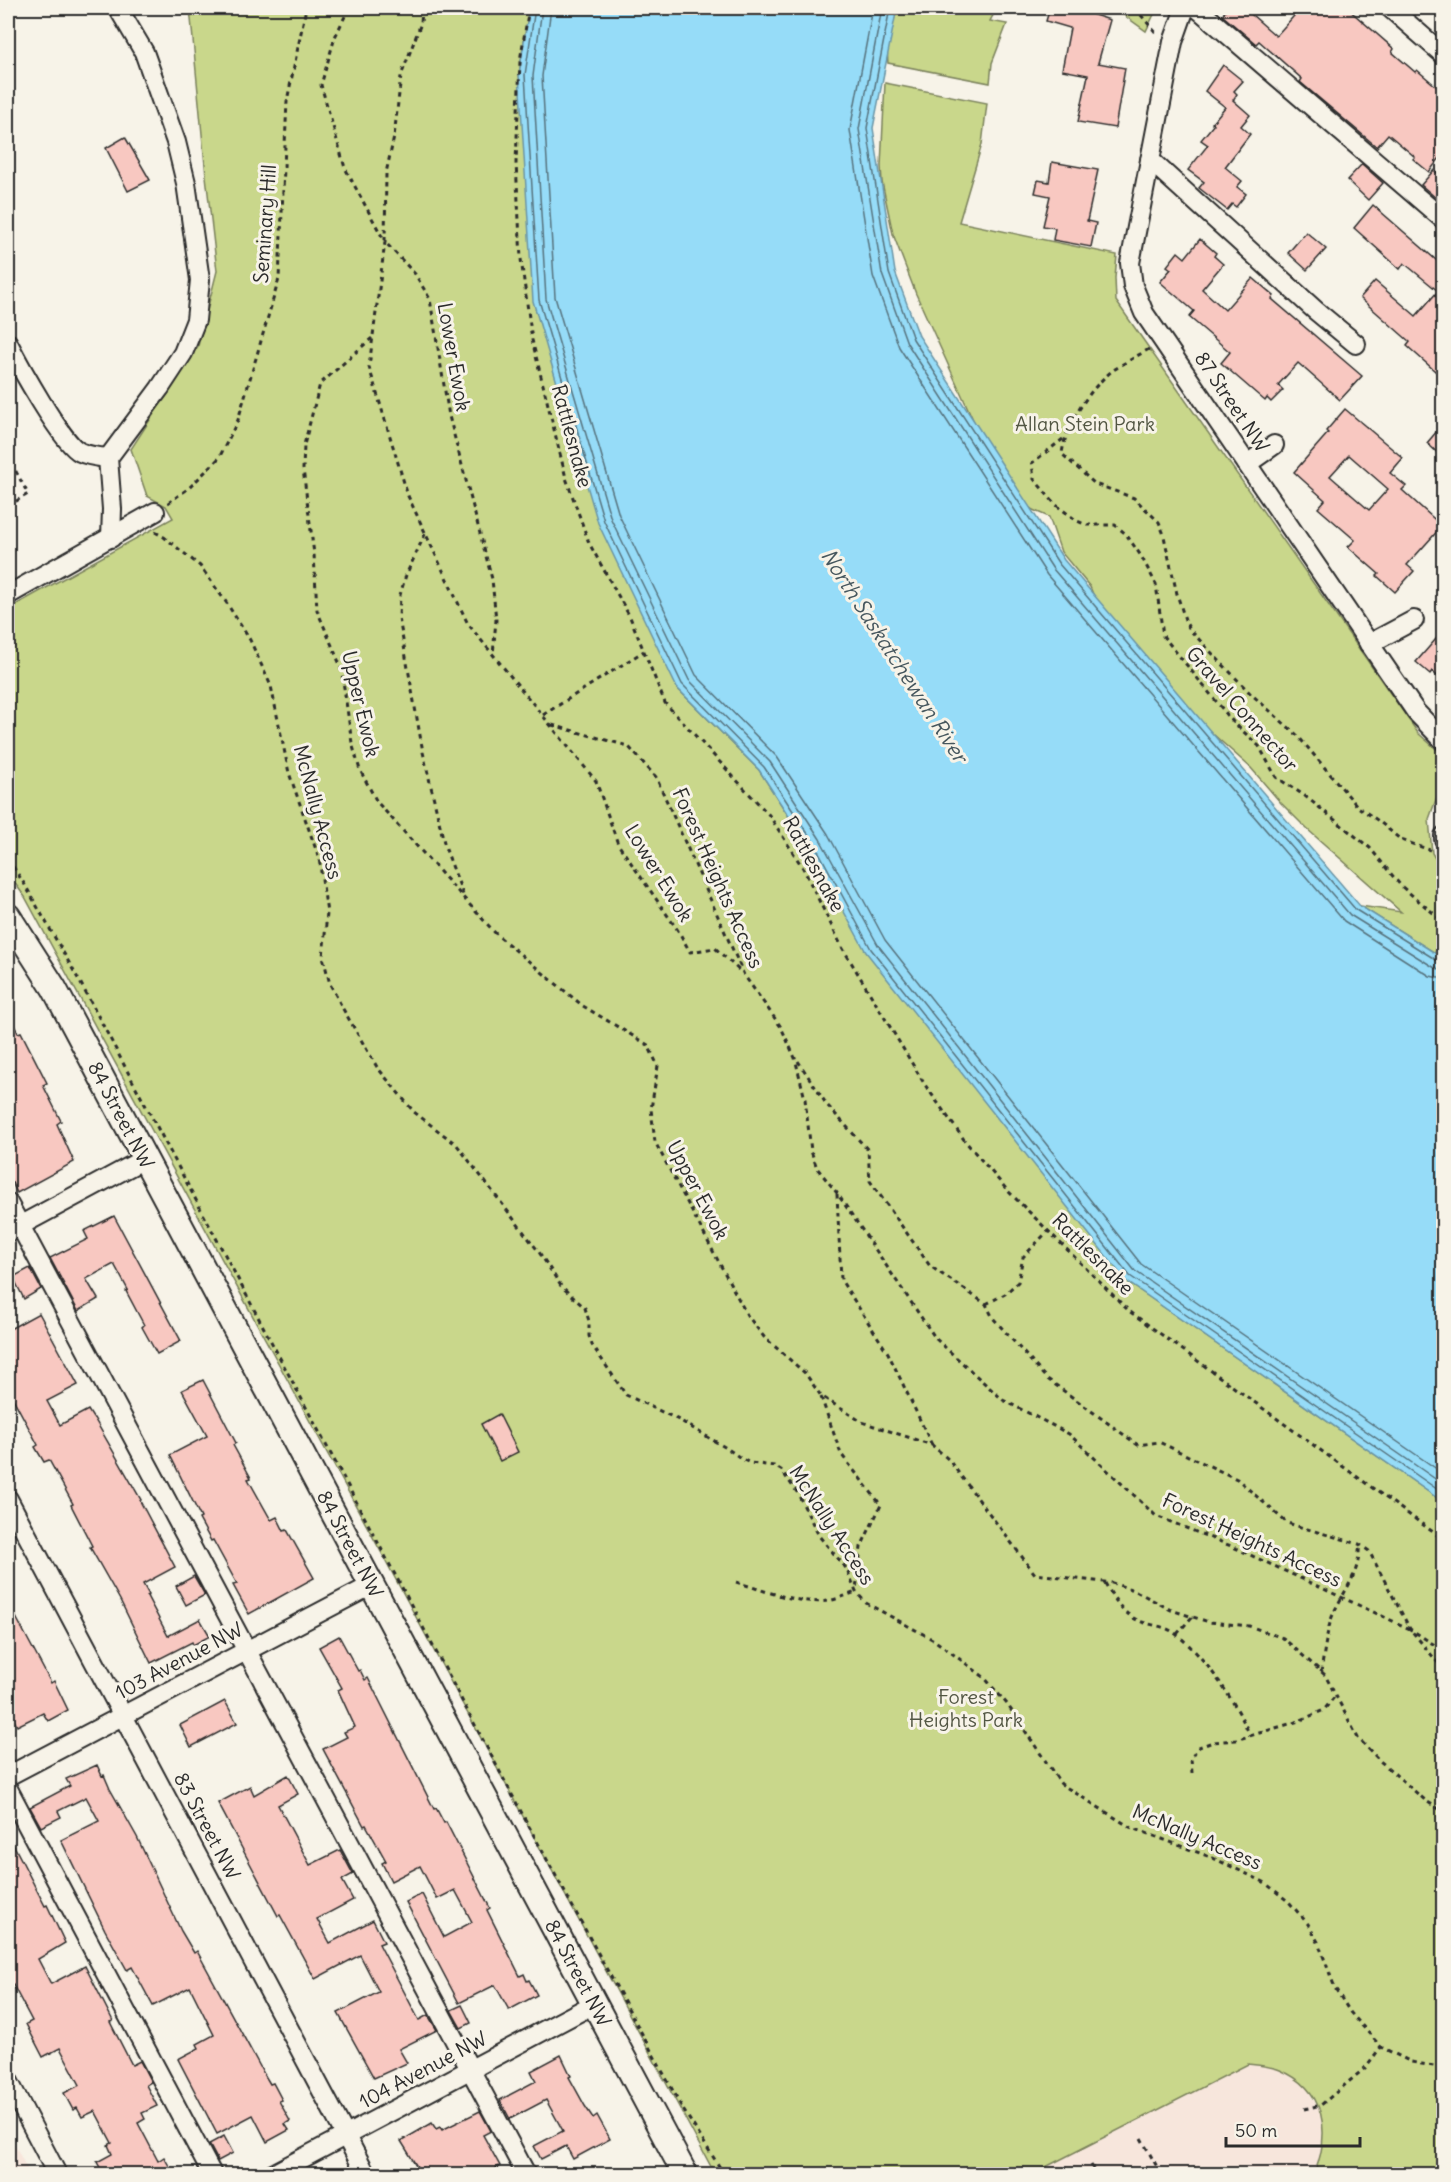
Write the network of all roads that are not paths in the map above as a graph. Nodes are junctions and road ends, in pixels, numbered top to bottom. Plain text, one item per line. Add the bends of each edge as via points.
1 (118, 8) edge
2 (1185, 8) edge
3 (1197, 8) edge
4 (1390, 8) edge
5 (1443, 55) edge
6 (1150, 160) junction
7 (1443, 220) edge
8 (8, 343) edge
9 (1356, 344) dead end
10 (1274, 445) dead end
11 (108, 458) junction
12 (1247, 464) junction
13 (155, 512) road end
14 (111, 538) junction
15 (8, 595) edge
16 (1414, 620) dead end
17 (1369, 644) junction
18 (1443, 741) edge
19 (8, 916) edge
20 (144, 1160) junction
21 (8, 1203) edge
22 (14, 1229) edge
23 (8, 1499) edge
24 (372, 1585) junction
25 (247, 1651) junction
26 (123, 1716) junction
27 (8, 1776) edge
28 (8, 1789) edge
29 (594, 2004) junction
30 (471, 2071) junction
31 (8, 2080) edge
32 (346, 2137) junction
33 (57, 2175) edge
34 (212, 2175) edge
35 (273, 2175) edge
36 (366, 2175) edge
37 (526, 2175) edge
38 (685, 2175) edge

1 - 11 street via 144,52 176,142 200,280 196,320 183,353
2 - 6 street, 87 Street NW via 1173,42
3 - 7 street
4 - 5 street
6 - 9 street
6 - 12 street, 87 Street NW via 1130,263 1132,286 1144,313
8 - 11 street via 65,437 79,452
10 - 12 street
11 - 14 street
12 - 17 street, 87 Street NW
13 - 14 street
14 - 15 street
16 - 17 street
17 - 18 street, 87 Street NW via 1416,712
19 - 20 main road, 84 Street NW via 54,988
20 - 22 street
20 - 24 main road, 84 Street NW
21 - 22 street
22 - 25 street
23 - 26 street, 83 Street NW
24 - 25 street, 103 Avenue NW
24 - 29 main road, 84 Street NW
25 - 26 street, 103 Avenue NW
25 - 30 street
26 - 27 street, 103 Avenue NW
26 - 32 street, 83 Street NW
28 - 34 street
29 - 30 street, 104 Avenue NW
29 - 38 main road, 84 Street NW
30 - 32 street, 104 Avenue NW
30 - 37 street
31 - 33 street
32 - 35 street, 104 Avenue NW
32 - 36 street, 83 Street NW

